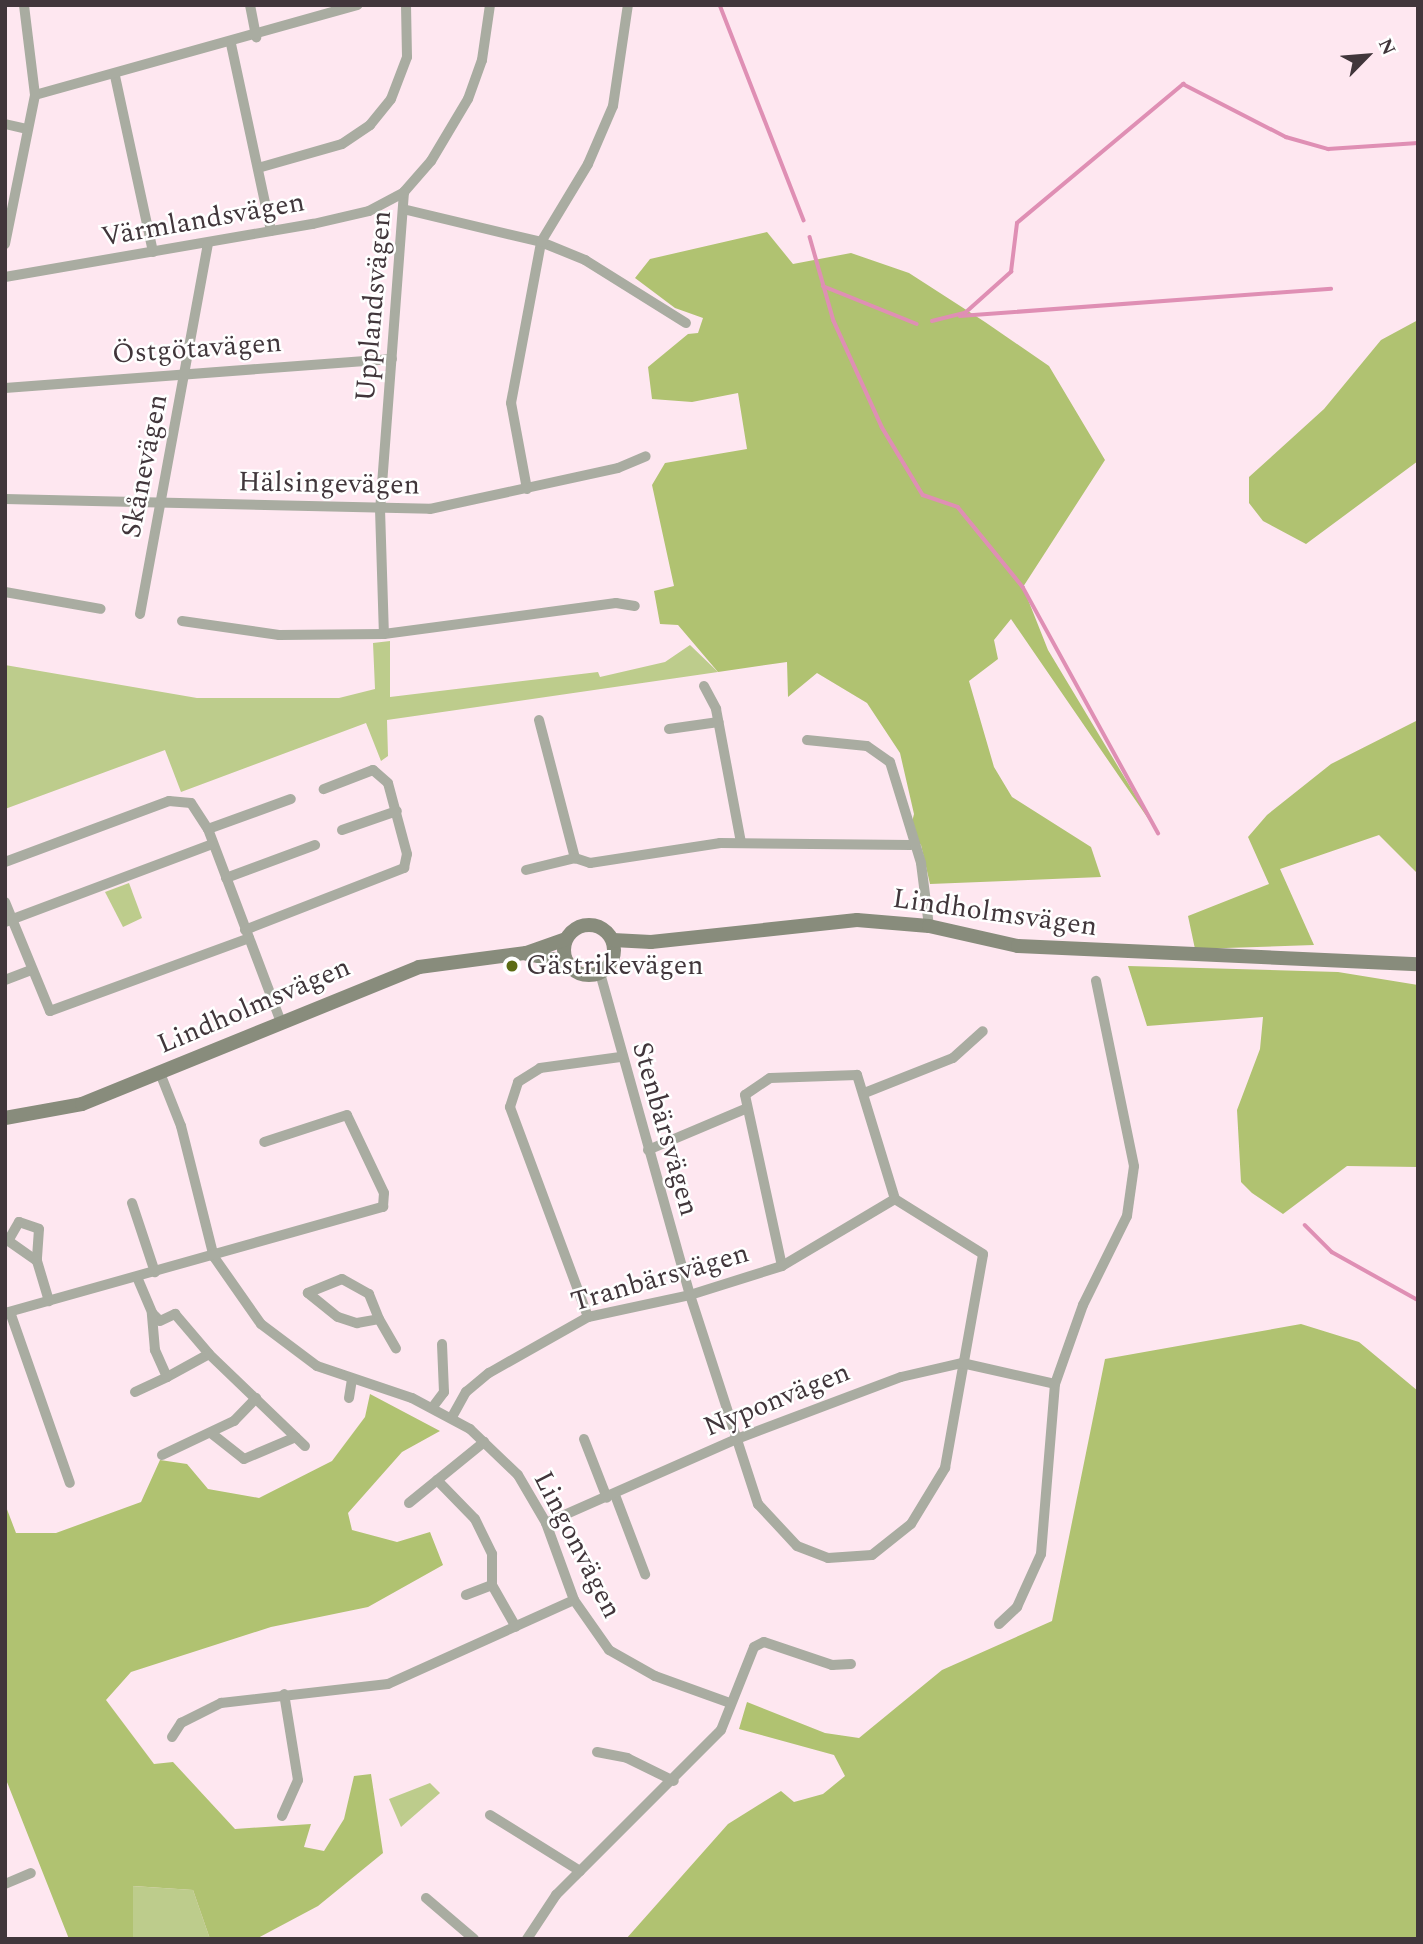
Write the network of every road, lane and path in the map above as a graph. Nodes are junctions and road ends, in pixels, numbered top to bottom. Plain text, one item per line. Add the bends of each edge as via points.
1 (24, 5) edge
2 (250, 5) edge
3 (358, 5) edge
4 (406, 5) edge
5 (490, 5) edge
6 (628, 5) edge
7 (256, 37) junction
8 (231, 44) junction
9 (114, 76) junction
10 (35, 95) junction
11 (5, 124) edge
12 (27, 129) junction
13 (258, 168) junction
14 (404, 192) junction
15 (407, 210) junction
16 (271, 231) junction
17 (541, 242) junction
18 (208, 243) junction
19 (5, 244) edge
20 (153, 252) junction
21 (5, 277) edge
22 (686, 323) dead end
23 (393, 359) junction
24 (186, 371) junction
25 (5, 388) edge
26 (646, 456) dead end
27 (527, 489) junction
28 (5, 499) edge
29 (160, 503) junction
30 (380, 509) junction
31 (5, 592) edge
32 (635, 606) dead end
33 (101, 609) dead end
34 (140, 614) dead end
35 (182, 621) dead end
36 (384, 634) junction
37 (704, 686) dead end
38 (539, 720) dead end
39 (719, 722) junction
40 (669, 729) dead end
41 (807, 740) dead end
42 (324, 789) dead end
43 (291, 799) dead end
44 (397, 810) junction
45 (208, 829) junction
46 (342, 830) dead end
47 (741, 842) junction
48 (213, 844) junction
49 (315, 845) dead end
50 (911, 845) junction
51 (575, 858) junction
52 (5, 862) edge
53 (526, 870) dead end
54 (226, 878) junction
55 (5, 902) edge
56 (8, 921) edge
57 (929, 926) junction
58 (247, 934) junction
59 (566, 939) junction
60 (613, 940) junction
61 (651, 942) junction
62 (526, 953) junction
63 (614, 958) junction
64 (567, 962) junction
65 (1418, 964) edge
66 (31, 970) junction
67 (596, 974) junction
68 (5, 980) edge
69 (1096, 981) dead end
70 (281, 1022) junction
71 (983, 1031) dead end
72 (620, 1057) junction
73 (160, 1073) junction
74 (867, 1092) junction
75 (745, 1109) junction
76 (5, 1118) edge
77 (264, 1143) dead end
78 (648, 1150) junction
79 (895, 1199) junction
80 (132, 1203) dead end
81 (214, 1257) junction
82 (37, 1261) dead end
83 (782, 1266) junction
84 (155, 1272) junction
85 (137, 1277) junction
86 (690, 1295) junction
87 (49, 1301) junction
88 (150, 1310) junction
89 (8, 1312) edge
90 (588, 1317) junction
91 (379, 1319) junction
92 (442, 1344) dead end
93 (396, 1348) dead end
94 (209, 1354) junction
95 (962, 1363) junction
96 (167, 1377) junction
97 (352, 1380) junction
98 (1055, 1384) junction
99 (135, 1392) dead end
100 (257, 1398) junction
101 (349, 1398) dead end
102 (432, 1408) junction
103 (452, 1417) junction
104 (211, 1433) junction
105 (296, 1437) junction
106 (584, 1438) dead end
107 (734, 1440) junction
108 (484, 1442) junction
109 (305, 1446) dead end
110 (162, 1455) dead end
111 (437, 1480) junction
112 (70, 1483) dead end
113 (611, 1497) junction
114 (410, 1503) dead end
115 (546, 1523) junction
116 (645, 1574) dead end
117 (492, 1585) junction
118 (466, 1595) dead end
119 (574, 1600) junction
120 (999, 1624) dead end
121 (516, 1627) junction
122 (851, 1664) dead end
123 (285, 1694) junction
124 (730, 1703) junction
125 (172, 1737) dead end
126 (597, 1752) dead end
127 (674, 1781) junction
128 (490, 1815) dead end
129 (282, 1816) dead end
130 (580, 1871) junction
131 (31, 1873) dead end
132 (5, 1884) edge
133 (426, 1898) dead end
134 (474, 1939) edge
135 (527, 1939) edge

1 - 10 street
2 - 7 street
3 - 7 street
4 - 13 street via 404,69 370,125 342,144
5 - 14 street, Upplandsvägen via 482,60 468,99 432,161
6 - 17 street via 621,81 610,117
7 - 8 street
8 - 9 street
8 - 13 street
9 - 10 street
9 - 20 street
10 - 12 street
11 - 12 street
12 - 19 street
13 - 16 street
14 - 15 street, Upplandsvägen
14 - 16 street, Värmlandsvägen via 369,211
15 - 17 street
15 - 23 street, Upplandsvägen
16 - 18 street, Värmlandsvägen
17 - 22 street via 584,260
17 - 27 street via 510,403
18 - 20 street, Värmlandsvägen
18 - 24 street, Skånevägen
20 - 21 street, Värmlandsvägen
23 - 24 street, Östgötavägen
23 - 30 street, Upplandsvägen
24 - 25 street, Östgötavägen
24 - 29 street, Skånevägen
26 - 27 street, Hälsingevägen
27 - 30 street, Hälsingevägen via 430,509
28 - 29 street, Hälsingevägen
29 - 30 street, Hälsingevägen
29 - 34 street, Skånevägen
30 - 36 street, Upplandsvägen
31 - 33 street
32 - 36 street via 616,603
35 - 36 street via 279,635
37 - 39 street
38 - 51 street
39 - 40 street
39 - 47 street
41 - 50 street via 867,746 890,762
42 - 44 street via 373,770 388,783
43 - 45 street
44 - 46 street
44 - 58 street via 404,867
45 - 48 street
45 - 52 street via 191,803 169,801
47 - 50 street
47 - 51 street via 590,863
48 - 54 street
48 - 56 street
49 - 54 street
50 - 57 street via 921,863
51 - 53 street
54 - 58 street
55 - 56 street
56 - 66 street
57 - 61 main road, Lindholmsvägen via 857,920
57 - 65 main road, Lindholmsvägen via 1018,946
58 - 66 street via 50,1011
58 - 70 street
59 - 60 main road, Lindholmsvägen via 592,925
59 - 62 main road, Lindholmsvägen
59 - 64 main road
60 - 61 main road, Lindholmsvägen
60 - 63 main road
61 - 63 main road, Lindholmsvägen
62 - 64 main road, Lindholmsvägen
62 - 70 main road, Lindholmsvägen via 419,967
63 - 67 main road, Lindholmsvägen
64 - 67 main road, Lindholmsvägen
66 - 68 street
67 - 72 street, Stenbärsvägen
69 - 98 street via 1134,1166 1127,1216 1083,1305
70 - 73 main road, Lindholmsvägen
71 - 74 street via 953,1058
72 - 78 street, Stenbärsvägen
72 - 90 street via 540,1068 518,1082 510,1107
73 - 76 main road, Lindholmsvägen via 82,1104
73 - 81 street, Lingonvägen via 181,1126
74 - 75 street via 858,1075 770,1078 750,1086
74 - 79 street via 874,1145
75 - 78 street
75 - 83 street
77 - 81 street via 346,1115 384,1193 383,1207
78 - 86 street, Stenbärsvägen
79 - 83 street, Tranbärsvägen
79 - 95 street, Stenbärsvägen via 983,1254
80 - 84 street
81 - 84 street
81 - 97 street, Lingonvägen via 261,1324 289,1349
82 - 87 street
83 - 86 street, Tranbärsvägen
84 - 85 street
85 - 87 street
85 - 88 street
86 - 90 street, Tranbärsvägen
86 - 107 street, Stenbärsvägen
87 - 89 street
88 - 94 street via 160,1321 175,1314
88 - 96 street via 155,1350
89 - 112 street
90 - 103 street, Tranbärsvägen via 489,1373 466,1392
91 - 91 street via 357,1323 338,1317 308,1293 342,1279 369,1294
91 - 93 street
92 - 102 street via 444,1392
94 - 96 street
94 - 100 street
95 - 98 street
95 - 107 street, Nyponvägen via 870,1386
95 - 107 street, Stenbärsvägen via 945,1468 911,1524 872,1555 828,1558 797,1546 758,1504
96 - 99 street
97 - 101 street
97 - 102 street, Lingonvägen
98 - 120 street via 1041,1554 1017,1607
100 - 104 street
100 - 105 street
102 - 103 street, Lingonvägen
103 - 108 street, Lingonvägen
104 - 105 street via 244,1460
104 - 110 street
105 - 109 street
106 - 113 street
107 - 113 street, Nyponvägen
108 - 111 street
108 - 115 street, Lingonvägen via 518,1475
111 - 114 street
111 - 117 street via 483,1530 492,1554
113 - 115 street, Nyponvägen
113 - 116 street
115 - 119 street, Lingonvägen
117 - 118 street
117 - 121 street
119 - 121 street
119 - 124 street, Lingonvägen via 620,1657
121 - 123 street via 388,1684
122 - 124 street via 832,1665 764,1642 754,1647
123 - 125 street via 221,1703 181,1723
123 - 129 street via 298,1780
124 - 127 street via 721,1730
126 - 127 street via 627,1758
127 - 130 street
128 - 130 street
130 - 135 street
131 - 132 street
133 - 134 street

